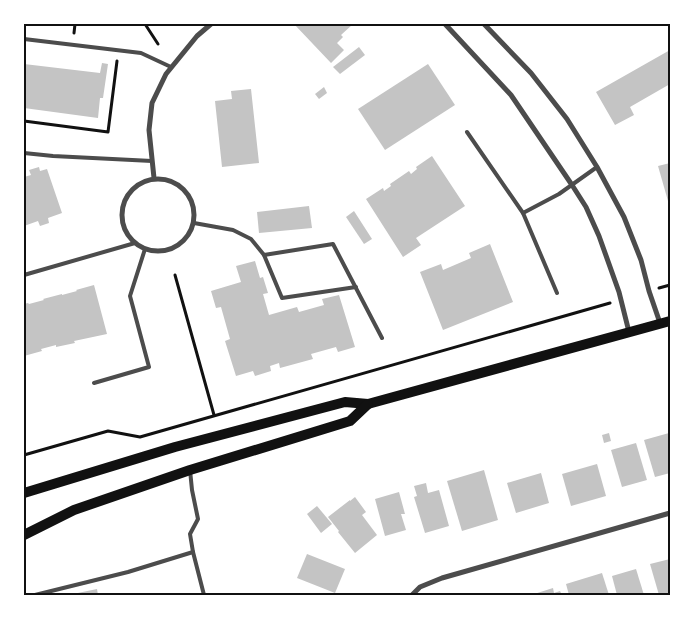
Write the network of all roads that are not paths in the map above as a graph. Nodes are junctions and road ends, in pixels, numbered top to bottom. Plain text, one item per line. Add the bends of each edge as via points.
1 (211, 24) edge
2 (445, 24) edge
3 (484, 24) edge
4 (24, 39) edge
5 (171, 67) junction
6 (467, 132) dead end
7 (24, 154) edge
8 (152, 161) junction
9 (597, 167) junction
10 (154, 178) junction
11 (572, 185) junction
12 (523, 213) junction
13 (194, 223) junction
14 (135, 243) junction
15 (145, 249) junction
16 (264, 256) junction
17 (24, 276) edge
18 (356, 287) junction
19 (557, 293) dead end
20 (665, 322) edge
21 (629, 332) junction
22 (382, 338) dead end
23 (94, 383) dead end
24 (368, 404) junction
25 (190, 470) junction
26 (24, 493) edge
27 (670, 513) edge
28 (24, 535) edge
29 (193, 552) junction
30 (34, 595) edge
31 (204, 595) edge
32 (412, 595) edge

1 - 5 street
2 - 11 street via 511,95
3 - 9 street via 531,73
4 - 5 lane via 140,53
5 - 8 street via 152,103 149,130
6 - 12 lane
7 - 8 lane
8 - 10 street
9 - 11 lane
9 - 20 street via 624,217 649,291
10 - 13 street via 168,180 186,191 192,201
10 - 14 street via 142,182 126,198 122,215 124,227
11 - 12 lane
11 - 21 street via 599,236
12 - 19 lane
13 - 15 street via 182,243 166,251
13 - 16 lane via 233,230 251,239
14 - 15 street
14 - 17 lane
15 - 23 lane via 130,296 149,368
16 - 18 lane via 333,244
16 - 18 lane via 282,298
18 - 22 lane
20 - 21 main road
21 - 24 main road
24 - 25 main road via 350,421
24 - 26 main road via 345,402 175,447
25 - 28 main road via 74,510
25 - 29 lane via 198,519 190,534
27 - 32 street via 442,578 420,587
29 - 30 lane
29 - 31 lane

